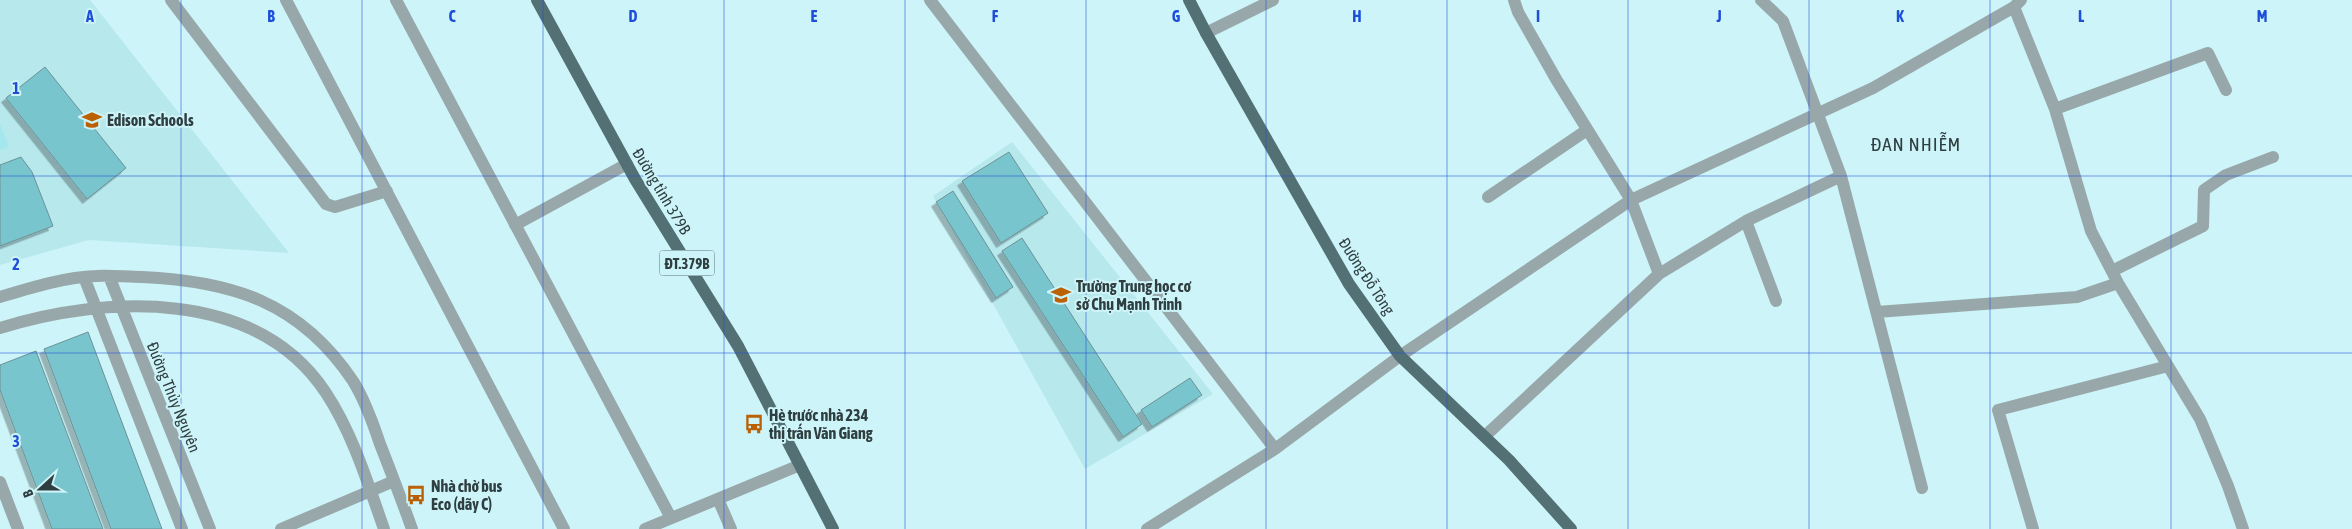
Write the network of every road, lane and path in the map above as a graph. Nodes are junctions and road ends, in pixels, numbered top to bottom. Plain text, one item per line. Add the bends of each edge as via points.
1 (171, 0) edge
2 (286, 0) edge
3 (396, 0) edge
4 (537, 0) edge
5 (930, 0) edge
6 (1189, 0) edge
7 (1273, 0) edge
8 (1514, 0) edge
9 (1761, 0) edge
10 (2017, 4) edge
11 (1206, 34) junction
12 (2226, 90) dead end
13 (2055, 109) junction
14 (1818, 114) junction
15 (1587, 130) junction
16 (2273, 157) dead end
17 (627, 164) junction
18 (1841, 176) junction
19 (387, 191) junction
20 (1488, 197) dead end
21 (1631, 200) junction
22 (1746, 220) junction
23 (515, 225) junction
24 (2112, 271) junction
25 (1659, 274) junction
26 (109, 276) junction
27 (84, 278) junction
28 (2118, 283) junction
29 (0, 297) edge
30 (1776, 301) dead end
31 (121, 306) junction
32 (96, 307) junction
33 (1877, 312) junction
34 (0, 328) edge
35 (1400, 356) junction
36 (2168, 366) junction
37 (1485, 436) junction
38 (1275, 449) junction
39 (800, 465) junction
40 (394, 481) junction
41 (0, 482) edge
42 (1922, 488) dead end
43 (370, 491) junction
44 (718, 499) junction
45 (671, 518) junction
46 (18, 529) edge
47 (182, 529) edge
48 (210, 529) edge
49 (281, 529) edge
50 (384, 529) edge
51 (412, 529) edge
52 (564, 529) edge
53 (645, 529) edge
54 (731, 529) edge
55 (833, 529) edge
56 (1147, 529) edge
57 (1571, 529) edge
58 (2033, 529) edge
59 (2243, 529) edge

1 - 19 street via 326,204 335,207
2 - 19 street
3 - 23 street
4 - 17 main road, Đường tỉnh 379B / ĐT.379B
5 - 38 street
6 - 11 main road, Đường Đỗ Tông
7 - 11 street
8 - 15 street
9 - 14 street via 1783,21
10 - 13 street
10 - 14 street via 1873,88
11 - 35 main road, Đường Đỗ Tông via 1349,284
12 - 13 street via 2208,53
13 - 24 street via 2091,231
14 - 18 street
14 - 21 street
15 - 20 street
15 - 21 street
16 - 24 street via 2226,174 2204,190 2203,226
17 - 23 street
17 - 39 main road, Đường tỉnh 379B / ĐT.379B via 738,346
18 - 22 street
18 - 33 street
19 - 52 street
21 - 25 street
21 - 35 street
22 - 25 street
22 - 30 street
23 - 45 street
24 - 28 street
25 - 37 street
26 - 27 street
26 - 31 street, Đường Thủy Nguyên
26 - 40 street via 209,284 247,294 278,308 328,350 354,382
27 - 29 street
27 - 32 street
28 - 33 street via 2077,297
28 - 36 street
31 - 32 street
31 - 43 street via 174,308 212,316 250,328 277,343 326,392 343,423
31 - 48 street, Đường Thủy Nguyên
32 - 34 street
32 - 47 street
33 - 42 street
35 - 37 main road, Đường Đỗ Tông
35 - 38 street
36 - 58 street via 1998,410
36 - 59 street via 2200,420
37 - 57 main road, Đường Đỗ Tông
38 - 56 street
39 - 44 street
39 - 55 main road, Đường tỉnh 379B / ĐT.379B
40 - 43 street
40 - 51 street
41 - 46 street
43 - 49 street
43 - 50 street
44 - 45 street
44 - 54 street
45 - 53 street

